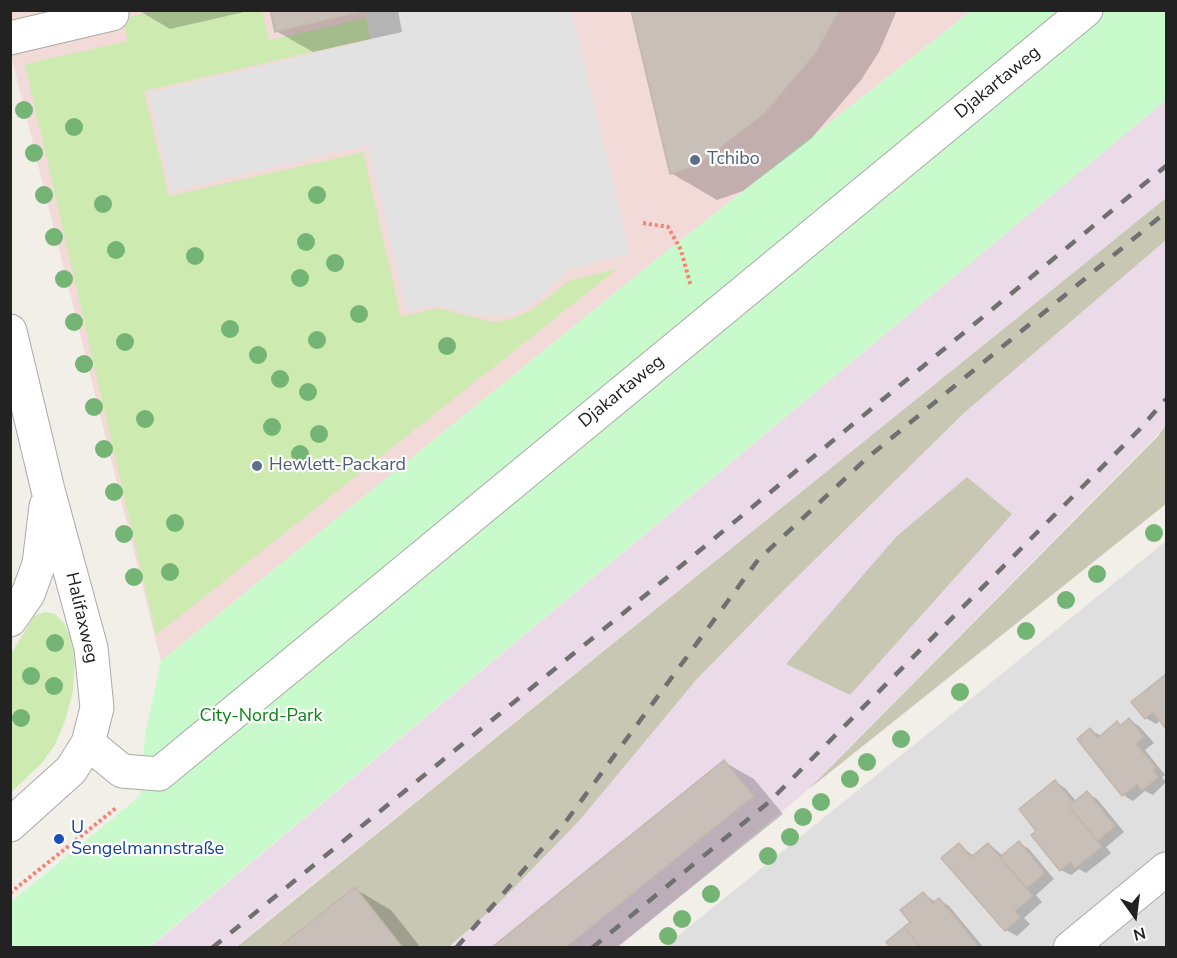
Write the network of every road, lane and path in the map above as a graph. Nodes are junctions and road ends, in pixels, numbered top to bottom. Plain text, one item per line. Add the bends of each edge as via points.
1 (1086, 10) edge
2 (112, 14) dead end
3 (10, 38) edge
4 (643, 223) dead end
5 (691, 288) dead end
6 (10, 331) edge
7 (48, 490) junction
8 (10, 620) edge
9 (88, 742) junction
10 (159, 774) junction
11 (10, 825) edge
12 (1167, 869) edge
13 (10, 893) edge
14 (1070, 948) edge

1 - 10 street, Djakartaweg
2 - 3 street
4 - 5 path via 668,227 681,250
6 - 7 street, Halifaxweg
7 - 8 street, Halifaxweg via 39,564 28,594
7 - 9 street, Halifaxweg via 91,648 97,708
9 - 10 street via 122,771
9 - 11 street, Halifaxweg via 71,770
10 - 13 path
12 - 14 street

